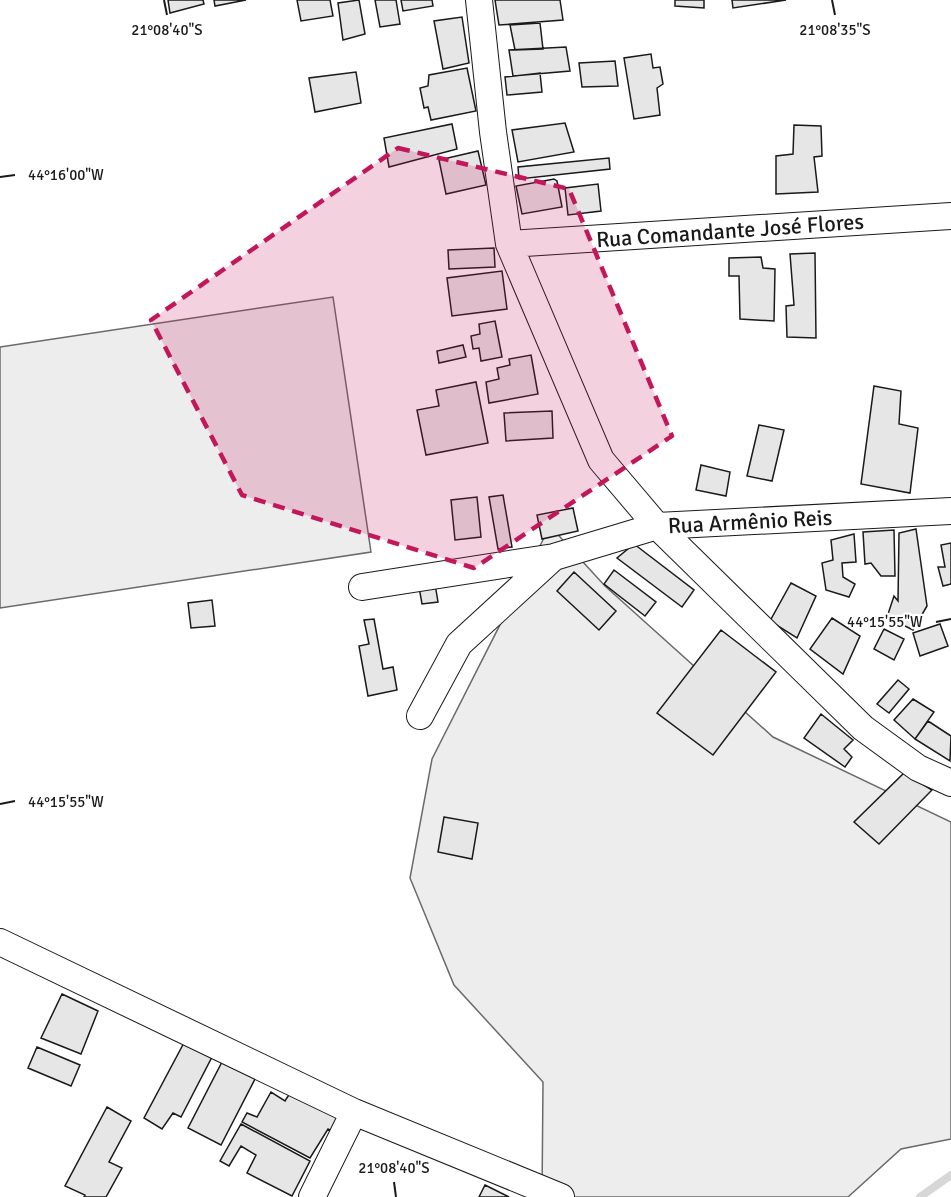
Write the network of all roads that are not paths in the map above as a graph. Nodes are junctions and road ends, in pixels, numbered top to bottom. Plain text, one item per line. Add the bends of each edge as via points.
1 (479, 0) edge
2 (951, 216) edge
3 (509, 243) junction
4 (951, 511) edge
5 (657, 526) junction
6 (554, 557) junction
7 (362, 587) dead end
8 (420, 716) dead end
9 (951, 783) edge
10 (0, 942) edge
11 (354, 1112) junction
12 (312, 1197) edge
13 (561, 1197) edge

1 - 3 street
2 - 3 street, Rua Comandante José Flores
3 - 5 street via 601,460
4 - 5 street, Rua Armênio Reis
5 - 6 street, Rua Armênio Reis
5 - 9 street via 863,728 918,768
6 - 7 street, Rua Armênio Reis
6 - 8 street, Rua Armênio Reis via 459,644
10 - 11 street
11 - 12 street
11 - 13 street

